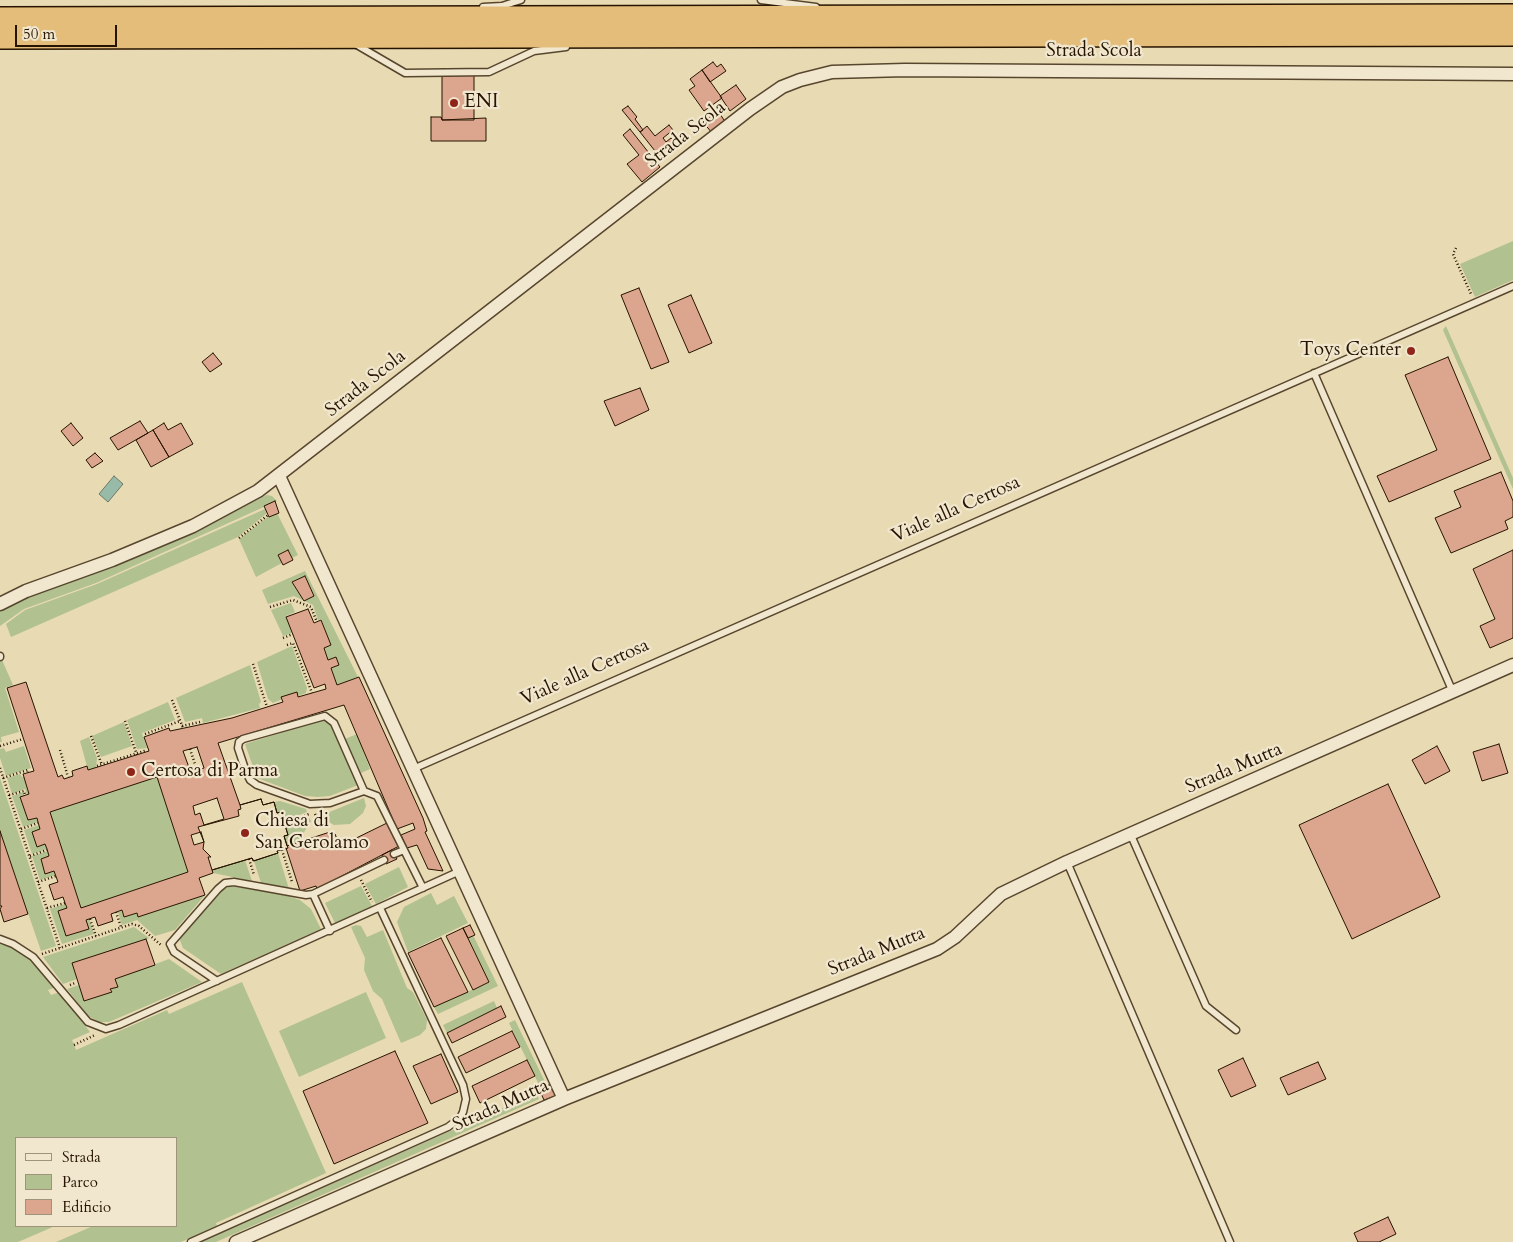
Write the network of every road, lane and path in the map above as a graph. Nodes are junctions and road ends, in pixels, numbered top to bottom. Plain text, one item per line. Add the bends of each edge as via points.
1 (521, 0) edge
2 (761, 0) edge
3 (473, 8) dead end
4 (464, 9) dead end
5 (1513, 15) edge
6 (892, 16) junction
7 (370, 17) junction
8 (0, 18) edge
9 (1513, 35) edge
10 (672, 36) junction
11 (218, 37) junction
12 (0, 38) edge
13 (580, 45) dead end
14 (570, 46) dead end
15 (1513, 74) edge
16 (1456, 248) dead end
17 (1513, 286) edge
18 (1475, 303) junction
19 (1314, 373) junction
20 (279, 476) junction
21 (268, 515) dead end
22 (239, 538) dead end
23 (0, 604) edge
24 (270, 607) dead end
25 (317, 622) dead end
26 (293, 634) dead end
27 (283, 638) dead end
28 (287, 645) dead end
29 (253, 664) dead end
30 (1513, 665) edge
31 (1452, 690) junction
32 (312, 693) dead end
33 (172, 700) dead end
34 (267, 707) dead end
35 (125, 721) dead end
36 (180, 721) junction
37 (200, 722) dead end
38 (145, 734) dead end
39 (91, 736) dead end
40 (23, 738) dead end
41 (0, 746) edge
42 (190, 749) dead end
43 (60, 750) dead end
44 (147, 750) dead end
45 (137, 754) junction
46 (102, 765) junction
47 (97, 766) dead end
48 (0, 768) edge
49 (413, 769) junction
50 (197, 770) dead end
51 (28, 772) dead end
52 (68, 777) dead end
53 (3, 778) junction
54 (364, 791) junction
55 (25, 795) dead end
56 (9, 796) junction
57 (319, 822) dead end
58 (38, 823) dead end
59 (285, 824) dead end
60 (20, 829) junction
61 (1130, 833) junction
62 (47, 850) dead end
63 (282, 850) dead end
64 (404, 850) junction
65 (394, 854) dead end
66 (29, 856) junction
67 (249, 859) dead end
68 (384, 860) dead end
69 (1067, 862) junction
70 (460, 871) junction
71 (357, 873) junction
72 (56, 876) dead end
73 (38, 882) junction
74 (258, 886) junction
75 (423, 888) junction
76 (295, 893) junction
77 (313, 894) junction
78 (65, 903) dead end
79 (47, 908) junction
80 (378, 909) junction
81 (116, 912) dead end
82 (90, 919) dead end
83 (121, 928) junction
84 (330, 931) junction
85 (96, 936) junction
86 (0, 939) edge
87 (170, 946) junction
88 (60, 948) junction
89 (33, 957) junction
90 (217, 981) junction
91 (1236, 1030) dead end
92 (564, 1099) junction
93 (191, 1242) edge
94 (236, 1242) edge
95 (1230, 1242) edge

1 - 3 lane via 502,6
2 - 6 lane
4 - 7 lane
5 - 6 highway
6 - 7 highway
7 - 8 highway
9 - 10 highway
10 - 11 highway
10 - 13 lane
11 - 12 highway
11 - 14 lane via 360,45 405,73 489,72 534,50
15 - 20 street, Strada Scola via 906,70 840,72 807,77 782,87 761,101
16 - 18 path via 1453,254
17 - 18 lane, Viale alla Certosa
18 - 19 lane, Viale alla Certosa
19 - 31 lane
19 - 49 lane, Viale alla Certosa
20 - 23 street, Strada Scola via 240,503 200,523
20 - 49 street
21 - 22 path
24 - 25 path via 292,600 310,607
26 - 27 path
28 - 32 path via 293,643
29 - 34 path
30 - 31 street, Strada Mutta
31 - 61 street, Strada Mutta
33 - 36 path
35 - 45 path
36 - 37 path via 182,727
36 - 38 path
39 - 46 path
40 - 41 path
42 - 50 path
43 - 52 path
44 - 45 path
45 - 46 path
46 - 47 path
48 - 53 path
49 - 70 street
51 - 53 path
53 - 56 path
54 - 54 lane via 336,802 317,804 257,785 246,772 238,742 322,715 329,717
54 - 64 lane via 381,800
55 - 56 path via 24,791
56 - 60 path
57 - 59 path via 314,812
58 - 60 path
60 - 66 path
61 - 69 street, Strada Mutta
61 - 91 lane via 1206,1006
62 - 66 path
63 - 76 path
64 - 65 lane
64 - 75 lane
66 - 73 path
67 - 74 path
68 - 71 lane
69 - 92 street, Strada Mutta via 1001,894 955,937 937,949
69 - 95 lane
70 - 75 lane
70 - 92 street
71 - 77 lane
71 - 80 path
72 - 73 path
73 - 79 path
74 - 76 lane
74 - 87 lane via 225,883 172,939
75 - 80 lane
76 - 77 lane
77 - 84 lane
78 - 79 path
79 - 88 path
80 - 84 lane
80 - 93 lane via 463,1085 466,1098 460,1118 448,1127
81 - 83 path
82 - 85 path
83 - 85 path
83 - 87 path via 137,925 162,946
84 - 90 lane
85 - 88 path
86 - 89 lane
87 - 90 lane
88 - 89 path
89 - 90 lane via 84,1017 100,1028 120,1025
92 - 94 street, Strada Mutta

